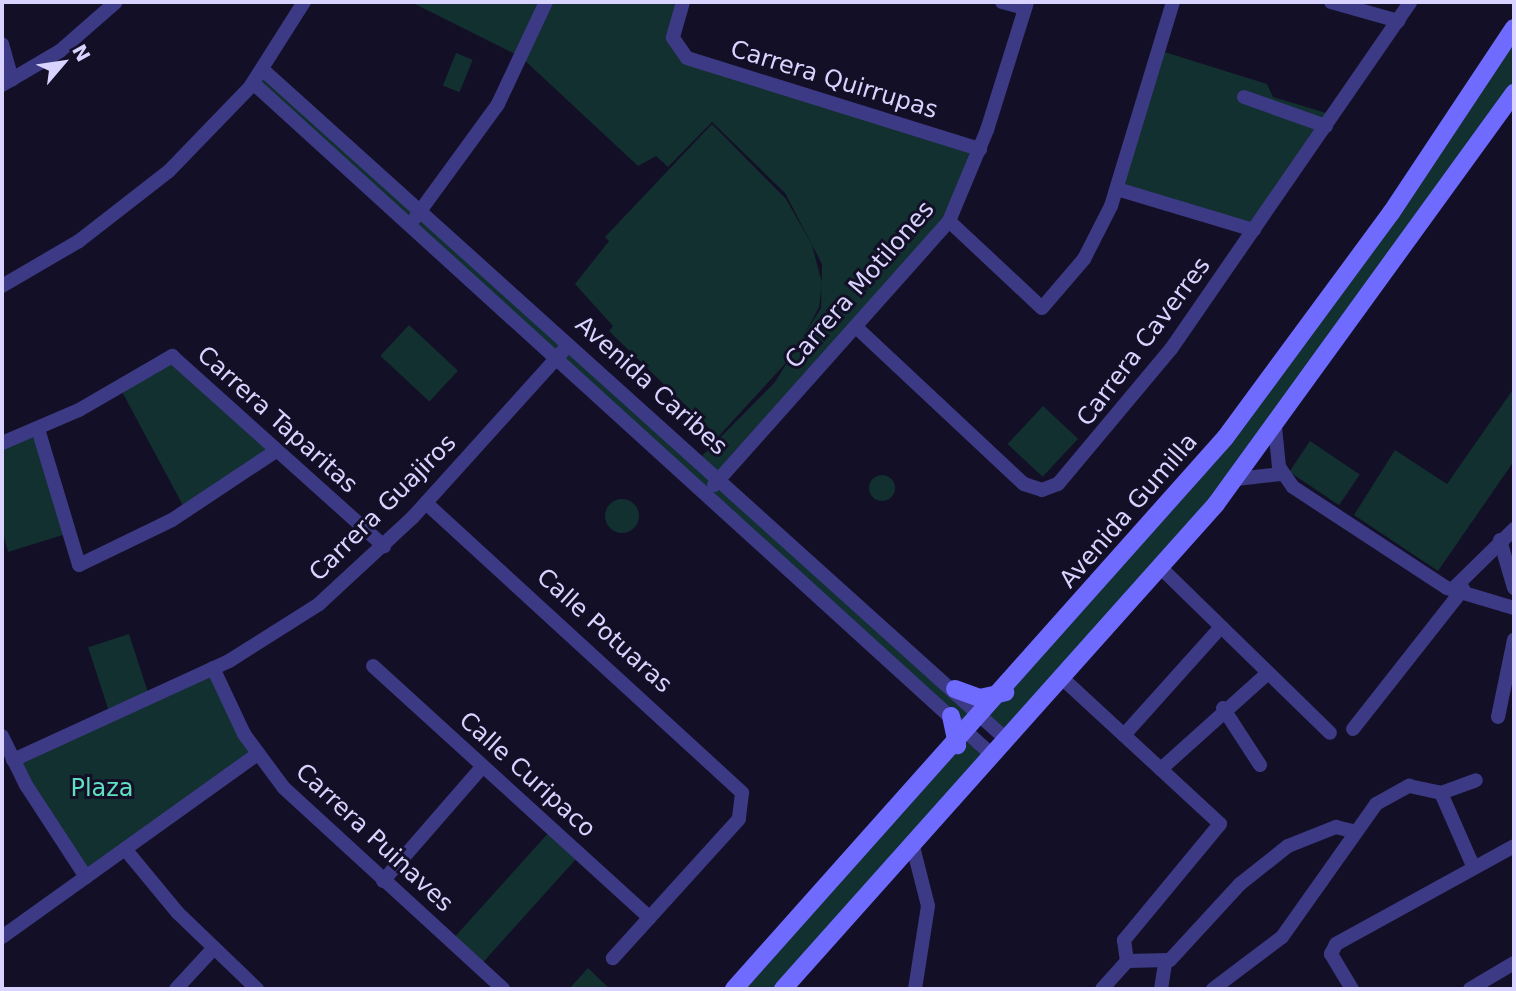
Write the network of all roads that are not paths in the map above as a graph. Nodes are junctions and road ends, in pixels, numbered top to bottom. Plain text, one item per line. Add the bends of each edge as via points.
1 (116, 2) edge
2 (304, 2) edge
3 (546, 2) edge
4 (683, 2) edge
5 (1002, 2) edge
6 (1173, 2) edge
7 (1331, 2) edge
8 (1410, 2) edge
9 (1026, 5) edge
10 (1398, 21) junction
11 (1514, 28) edge
12 (2, 44) edge
13 (262, 69) junction
14 (7, 82) edge
15 (253, 83) junction
16 (1514, 93) edge
17 (1244, 97) dead end
18 (1326, 126) junction
19 (980, 149) junction
20 (1117, 189) junction
21 (421, 211) junction
22 (949, 221) junction
23 (411, 223) junction
24 (1254, 230) junction
25 (2, 286) edge
26 (856, 327) junction
27 (570, 344) junction
28 (559, 355) junction
29 (1275, 427) junction
30 (37, 429) junction
31 (2, 443) edge
32 (276, 451) junction
33 (1281, 474) junction
34 (720, 478) junction
35 (1236, 479) junction
36 (708, 491) junction
37 (426, 503) junction
38 (1514, 529) edge
39 (1500, 540) junction
40 (384, 546) junction
41 (1161, 568) junction
42 (1514, 588) edge
43 (1459, 589) junction
44 (1514, 608) edge
45 (1221, 627) junction
46 (1514, 640) edge
47 (373, 666) dead end
48 (214, 668) junction
49 (1268, 673) junction
50 (1062, 678) junction
51 (955, 690) junction
52 (1004, 692) junction
53 (1223, 708) junction
54 (983, 715) junction
55 (951, 716) joint
56 (1498, 717) dead end
57 (1353, 729) dead end
58 (1330, 733) dead end
59 (1124, 735) junction
60 (2, 736) edge
61 (963, 738) junction
62 (1007, 740) junction
63 (258, 754) junction
64 (992, 754) junction
65 (13, 760) junction
66 (1260, 765) dead end
67 (483, 766) junction
68 (1161, 769) junction
69 (1476, 780) dead end
70 (1441, 793) junction
71 (1352, 831) junction
72 (912, 843) junction
73 (1514, 846) edge
74 (125, 849) junction
75 (1473, 866) junction
76 (885, 874) junction
77 (86, 877) junction
78 (920, 880) junction
79 (383, 881) junction
80 (650, 918) junction
81 (2, 937) edge
82 (213, 948) junction
83 (613, 958) dead end
84 (1127, 961) junction
85 (1165, 963) junction
86 (1514, 963) edge
87 (176, 989) edge
88 (257, 989) edge
89 (503, 989) edge
90 (734, 989) edge
91 (783, 989) edge
92 (915, 989) edge
93 (1102, 989) edge
94 (1161, 989) edge
95 (1213, 989) edge
96 (1352, 989) edge
97 (1470, 989) edge

1 - 14 street via 60,51
2 - 13 street
3 - 21 street via 498,104
4 - 19 street, Carrera Quirrupas via 673,38 677,51
5 - 9 street
6 - 20 street
7 - 10 street
8 - 10 street, Carrera Caverres
9 - 19 street, Carrera Motilones
10 - 18 street, Carrera Caverres
11 - 52 main road, Avenida Gumilla via 1391,213 1255,399
12 - 14 street
13 - 15 street
13 - 21 street, Avenida Caribes
15 - 23 street, Avenida Caribes
15 - 25 street via 128,207
16 - 29 main road
17 - 18 street
18 - 24 street, Carrera Caverres
19 - 22 street, Carrera Motilones
20 - 22 street via 1084,259 1042,308
20 - 24 street
21 - 23 street
21 - 27 street, Avenida Caribes
22 - 26 street, Carrera Motilones
23 - 28 street, Avenida Caribes
24 - 26 street, Carrera Caverres via 1129,404 1050,489 1024,484
26 - 34 street, Carrera Motilones
27 - 28 street, Carrera Guajiros
27 - 34 street, Avenida Caribes
28 - 36 street, Avenida Caribes
28 - 37 street, Carrera Guajiros
29 - 33 street
29 - 35 main road
30 - 31 street
30 - 32 street, Carrera Taparitas via 172,356
30 - 32 street via 79,565 172,520
32 - 40 street, Carrera Taparitas
33 - 35 street
33 - 43 street
34 - 36 street, Carrera Motilones
34 - 51 street, Avenida Caribes
35 - 41 main road
36 - 55 street, Avenida Caribes
37 - 40 street, Carrera Guajiros
37 - 80 street, Calle Potuaras via 726,773 744,800 739,819
38 - 39 street
39 - 42 street
39 - 43 street
40 - 48 street, Carrera Guajiros via 298,618
41 - 45 street
41 - 50 main road
43 - 44 street
43 - 57 street
45 - 49 street
45 - 59 street
46 - 56 street
47 - 67 street, Calle Curipaco
48 - 63 street, Carrera Puinaves
48 - 65 street, Carrera Guajiros
49 - 53 street
49 - 58 street
50 - 59 street
50 - 62 main road
51 - 52 main road via 980,698
51 - 54 street, Avenida Caribes
52 - 54 main road, Avenida Gumilla
53 - 66 street
53 - 68 street
54 - 61 main road, Avenida Gumilla
54 - 62 street, Avenida Caribes
55 - 61 main road
59 - 68 street
60 - 65 street
61 - 64 street
61 - 90 main road, Avenida Gumilla
62 - 64 main road
63 - 74 street
63 - 79 street, Carrera Puinaves via 300,805
64 - 72 main road
65 - 77 street
67 - 79 street
67 - 80 street, Calle Curipaco
68 - 84 street via 1220,831 1124,940
69 - 70 street
70 - 71 street via 1423,785 1400,788
70 - 75 street
71 - 85 street via 1314,833 1264,861
71 - 95 street via 1282,937
72 - 76 main road
72 - 78 street
73 - 75 street
74 - 77 street
74 - 82 street
75 - 96 street via 1333,947
76 - 78 street via 906,870
76 - 91 main road
77 - 81 street
78 - 92 street via 927,927
79 - 89 street, Carrera Puinaves
80 - 83 street
82 - 87 street
82 - 88 street
84 - 85 street
84 - 93 street
85 - 94 street
86 - 97 street

